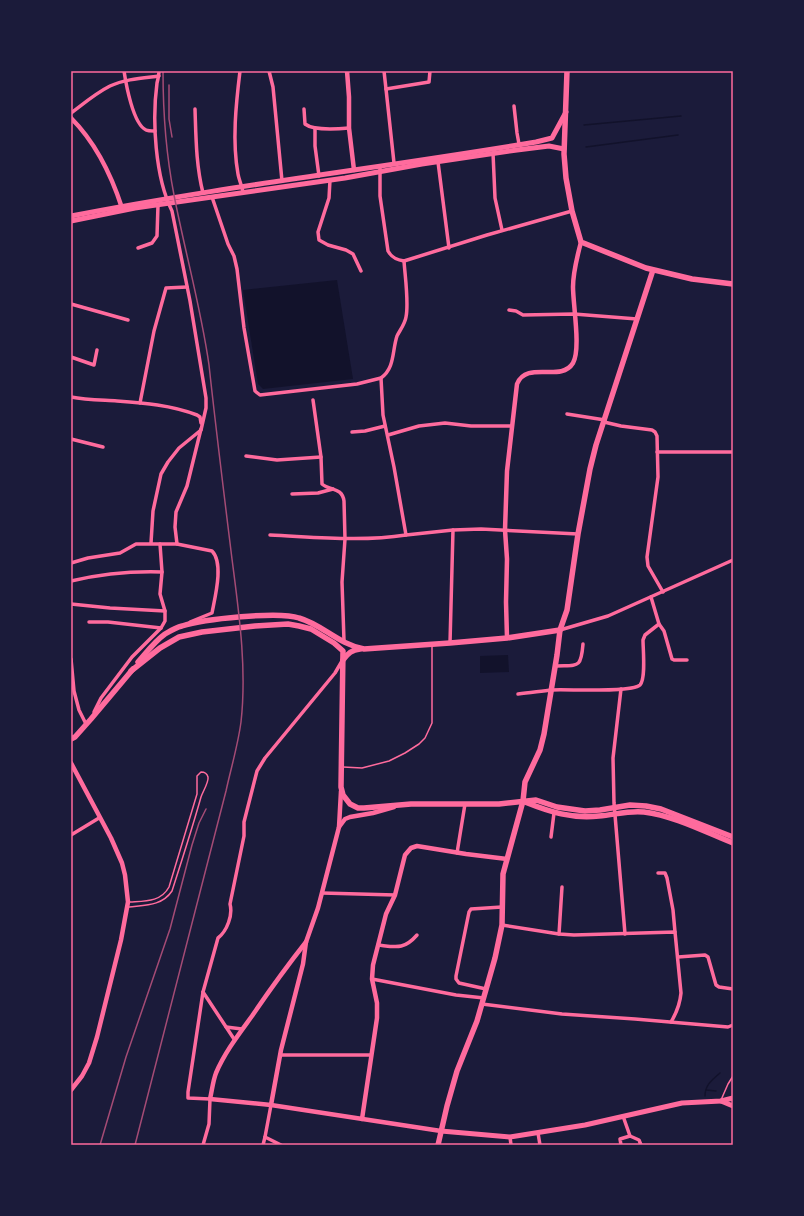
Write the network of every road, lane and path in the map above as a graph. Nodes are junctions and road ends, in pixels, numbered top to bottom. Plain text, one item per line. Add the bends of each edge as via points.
1 (124, 71) edge
2 (240, 71) edge
3 (269, 71) edge
4 (347, 71) edge
5 (384, 71) edge
6 (430, 71) edge
7 (567, 71) edge
8 (159, 73) edge
9 (126, 80) junction
10 (386, 89) junction
11 (514, 106) dead end
12 (195, 109) dead end
13 (304, 109) dead end
14 (566, 112) junction
15 (71, 113) edge
16 (71, 118) edge
17 (315, 128) junction
18 (349, 128) junction
19 (155, 131) junction
20 (519, 144) junction
21 (564, 149) junction
22 (493, 153) junction
23 (438, 162) junction
24 (394, 163) junction
25 (380, 169) junction
26 (355, 173) junction
27 (319, 176) junction
28 (330, 180) junction
29 (282, 181) junction
30 (242, 186) junction
31 (243, 192) junction
32 (203, 193) junction
33 (193, 197) junction
34 (212, 197) junction
35 (170, 201) junction
36 (158, 205) junction
37 (122, 208) junction
38 (572, 211) junction
39 (71, 216) edge
40 (71, 221) edge
41 (502, 230) junction
42 (581, 242) junction
43 (138, 248) dead end
44 (449, 248) junction
45 (404, 261) junction
46 (653, 270) junction
47 (361, 271) dead end
48 (733, 284) edge
49 (187, 287) junction
50 (71, 304) edge
51 (509, 310) dead end
52 (574, 314) junction
53 (636, 319) junction
54 (128, 320) dead end
55 (97, 350) dead end
56 (71, 357) edge
57 (381, 378) junction
58 (71, 397) edge
59 (313, 400) dead end
60 (140, 403) junction
61 (567, 414) dead end
62 (604, 421) junction
63 (385, 426) junction
64 (512, 426) junction
65 (201, 430) junction
66 (352, 432) dead end
67 (388, 435) junction
68 (71, 439) edge
69 (103, 447) dead end
70 (657, 452) junction
71 (733, 452) edge
72 (246, 456) dead end
73 (321, 457) junction
74 (334, 489) junction
75 (292, 494) dead end
76 (453, 530) junction
77 (505, 530) junction
78 (578, 534) junction
79 (270, 535) dead end
80 (406, 535) junction
81 (345, 539) junction
82 (152, 543) junction
83 (160, 544) junction
84 (177, 544) junction
85 (733, 560) edge
86 (71, 563) edge
87 (162, 572) junction
88 (71, 581) edge
89 (663, 592) junction
90 (651, 597) junction
91 (71, 604) edge
92 (165, 611) junction
93 (89, 622) dead end
94 (659, 624) junction
95 (181, 626) junction
96 (161, 628) junction
97 (560, 630) junction
98 (507, 638) junction
99 (344, 642) junction
100 (450, 644) junction
101 (583, 644) dead end
102 (432, 645) junction
103 (364, 649) junction
104 (343, 651) junction
105 (71, 659) edge
106 (343, 660) junction
107 (687, 660) dead end
108 (556, 666) junction
109 (131, 671) junction
110 (621, 689) junction
111 (552, 690) junction
112 (518, 694) dead end
113 (91, 719) junction
114 (86, 724) junction
115 (71, 739) edge
116 (71, 763) edge
117 (341, 767) junction
118 (341, 787) junction
119 (523, 801) junction
120 (465, 804) junction
121 (401, 805) junction
122 (615, 810) junction
123 (554, 813) junction
124 (99, 818) junction
125 (339, 827) junction
126 (71, 835) edge
127 (551, 837) dead end
128 (733, 837) edge
129 (733, 843) edge
130 (457, 853) junction
131 (507, 859) junction
132 (658, 873) dead end
133 (562, 887) dead end
134 (322, 893) junction
135 (395, 895) junction
136 (128, 905) junction
137 (502, 907) junction
138 (502, 925) junction
139 (675, 932) junction
140 (559, 934) junction
141 (625, 934) junction
142 (417, 935) dead end
143 (306, 942) junction
144 (378, 945) junction
145 (678, 957) junction
146 (372, 979) junction
147 (486, 989) junction
148 (733, 989) edge
149 (203, 992) junction
150 (483, 1001) junction
151 (671, 1022) junction
152 (733, 1025) edge
153 (226, 1027) junction
154 (242, 1030) junction
155 (234, 1039) junction
156 (280, 1055) junction
157 (372, 1056) junction
158 (733, 1076) edge
159 (71, 1090) edge
160 (733, 1098) edge
161 (210, 1100) junction
162 (721, 1101) junction
163 (271, 1105) junction
164 (733, 1106) edge
165 (623, 1116) junction
166 (362, 1119) junction
167 (441, 1131) junction
168 (538, 1132) junction
169 (630, 1136) junction
170 (265, 1137) junction
171 (510, 1137) junction
172 (203, 1145) edge
173 (263, 1145) edge
174 (281, 1145) edge
175 (438, 1145) edge
176 (511, 1145) edge
177 (540, 1145) edge
178 (621, 1145) edge
179 (641, 1145) edge

1 - 9 street
2 - 30 street via 236,126 238,175
3 - 29 street via 273,87
4 - 18 street
5 - 10 street
6 - 10 street via 429,82
7 - 14 main road
8 - 9 street
8 - 19 street
9 - 15 street via 110,86
9 - 19 street via 130,101 141,126 146,130
10 - 24 street
11 - 20 street
12 - 32 street via 195,147
13 - 17 street via 305,124
14 - 20 main road via 552,138
14 - 21 main road
16 - 37 street via 99,155
17 - 18 street
17 - 27 street
18 - 26 street
19 - 35 street via 157,156
20 - 24 main road
21 - 22 main road via 549,146
21 - 38 main road
22 - 23 main road
22 - 41 street via 494,198
23 - 25 main road
23 - 44 street
24 - 25 main road
25 - 26 main road
25 - 45 street via 380,196 388,251 392,257
26 - 27 main road
26 - 28 main road
27 - 29 main road
28 - 31 main road
28 - 47 street via 329,198 318,232 319,240 353,254
29 - 30 main road
30 - 31 street
30 - 32 main road
31 - 34 main road
32 - 33 main road
33 - 34 main road
33 - 35 main road
34 - 57 street via 237,269 255,392 268,395 357,384
35 - 36 main road
35 - 37 main road
35 - 49 street
36 - 37 main road
36 - 43 street via 157,236 152,243
37 - 39 main road
37 - 40 main road
38 - 41 street
38 - 42 main road
41 - 44 street
42 - 46 main road
42 - 52 street via 574,266
44 - 45 street
45 - 57 street via 407,316 397,336 392,363
46 - 48 main road via 692,279
46 - 53 main road
49 - 60 street via 166,288 154,331
49 - 65 street via 206,398
50 - 54 street
51 - 52 street via 523,315
52 - 53 street
52 - 64 street via 574,362 562,372 529,373 520,379
53 - 62 main road
55 - 56 street via 94,365
57 - 63 street
58 - 60 street
59 - 73 street
60 - 65 street via 167,406 197,415 200,417
61 - 62 street
62 - 70 street via 652,430 657,436
62 - 78 main road via 590,469
63 - 66 street
63 - 67 street
64 - 67 street via 445,423 419,426
64 - 77 street
65 - 82 street via 179,448 161,474 153,511
65 - 84 street via 187,486 176,512
67 - 80 street
68 - 69 street
70 - 71 street
70 - 89 street via 658,477 647,557 648,566
72 - 73 street via 277,460
73 - 74 street via 322,484
74 - 75 street via 318,493
74 - 81 street via 343,496
76 - 77 street
76 - 80 street
76 - 100 street
77 - 78 street
77 - 98 street
78 - 97 main road via 567,610
79 - 81 street
80 - 81 street via 383,539
81 - 99 street via 342,582
82 - 83 street
82 - 86 street via 136,544 120,553
83 - 84 street
83 - 87 street
84 - 95 street via 212,551 217,560 217,587 212,613
85 - 89 street
87 - 88 street via 110,573
87 - 92 street via 160,594
89 - 90 street
90 - 94 street
90 - 97 street via 608,616
91 - 92 street
92 - 96 street via 165,621
93 - 96 street
94 - 107 street via 664,631 672,658
94 - 110 street via 645,635 643,640 641,684
95 - 99 main road via 221,619 285,615 309,622
95 - 109 main road via 156,642
96 - 113 street via 138,651 101,698
97 - 98 main road
97 - 108 main road
98 - 100 main road
99 - 103 main road
99 - 104 main road
100 - 102 main road
101 - 108 street via 580,663
102 - 103 main road
102 - 117 lane via 432,723 425,738 405,753 388,761 362,768
103 - 106 main road via 347,653
104 - 106 main road
104 - 109 main road via 311,629 288,624 232,628 179,638 160,648
105 - 114 street via 79,710
106 - 117 main road
106 - 149 street via 257,771 244,822 244,836 230,904 231,910 225,933 218,938
108 - 111 main road
109 - 113 main road
110 - 111 street
110 - 122 street via 613,758
111 - 112 street
111 - 119 main road via 542,745 525,782
113 - 114 main road
114 - 115 main road
116 - 124 street
117 - 118 main road
118 - 121 main road via 347,801 358,808
118 - 125 street
119 - 120 main road
119 - 122 main road via 541,801 557,807 585,811
119 - 123 main road
119 - 131 main road
120 - 121 main road
120 - 130 street
121 - 125 street via 350,817
122 - 123 main road via 600,816 585,817
122 - 128 main road via 646,806 661,808
122 - 129 main road via 659,815
122 - 141 street
123 - 127 street
124 - 126 street
124 - 136 street via 122,863
125 - 134 street
130 - 131 street
130 - 135 street via 417,846 411,848 405,854
131 - 137 main road via 503,874
132 - 139 street via 665,874 667,878
133 - 140 street
134 - 135 street
134 - 143 street
135 - 144 street via 386,914
136 - 136 lane via 160,898 166,893 197,794 197,776 205,772 208,779 172,891 162,902 151,905
136 - 159 street via 97,1037 89,1062
137 - 138 main road
137 - 147 street via 471,909 456,976 459,983
138 - 140 street
138 - 147 main road
139 - 141 street
139 - 145 street
140 - 141 street
142 - 144 street via 404,946
143 - 154 street
143 - 156 street via 303,964
144 - 146 street
145 - 148 street via 705,955 708,957 716,985
145 - 151 street via 681,998
146 - 150 street
146 - 157 street via 377,1018
147 - 150 main road
149 - 153 street
149 - 161 street via 188,1098
150 - 151 street via 562,1014
150 - 167 main road via 457,1071
151 - 152 street via 728,1027
153 - 154 street
153 - 155 street
154 - 155 street
155 - 161 street via 216,1072
156 - 157 street
156 - 163 street
157 - 166 street
158 - 162 lane
160 - 162 main road
161 - 163 street
161 - 172 street via 209,1124
162 - 164 main road
162 - 165 main road via 682,1103
163 - 166 street
163 - 170 street
165 - 168 main road
165 - 169 street
166 - 167 street
167 - 171 main road
167 - 175 main road
168 - 171 main road
168 - 177 street
169 - 178 street via 620,1139
169 - 179 street via 639,1140
170 - 173 street
170 - 174 street
171 - 176 street

